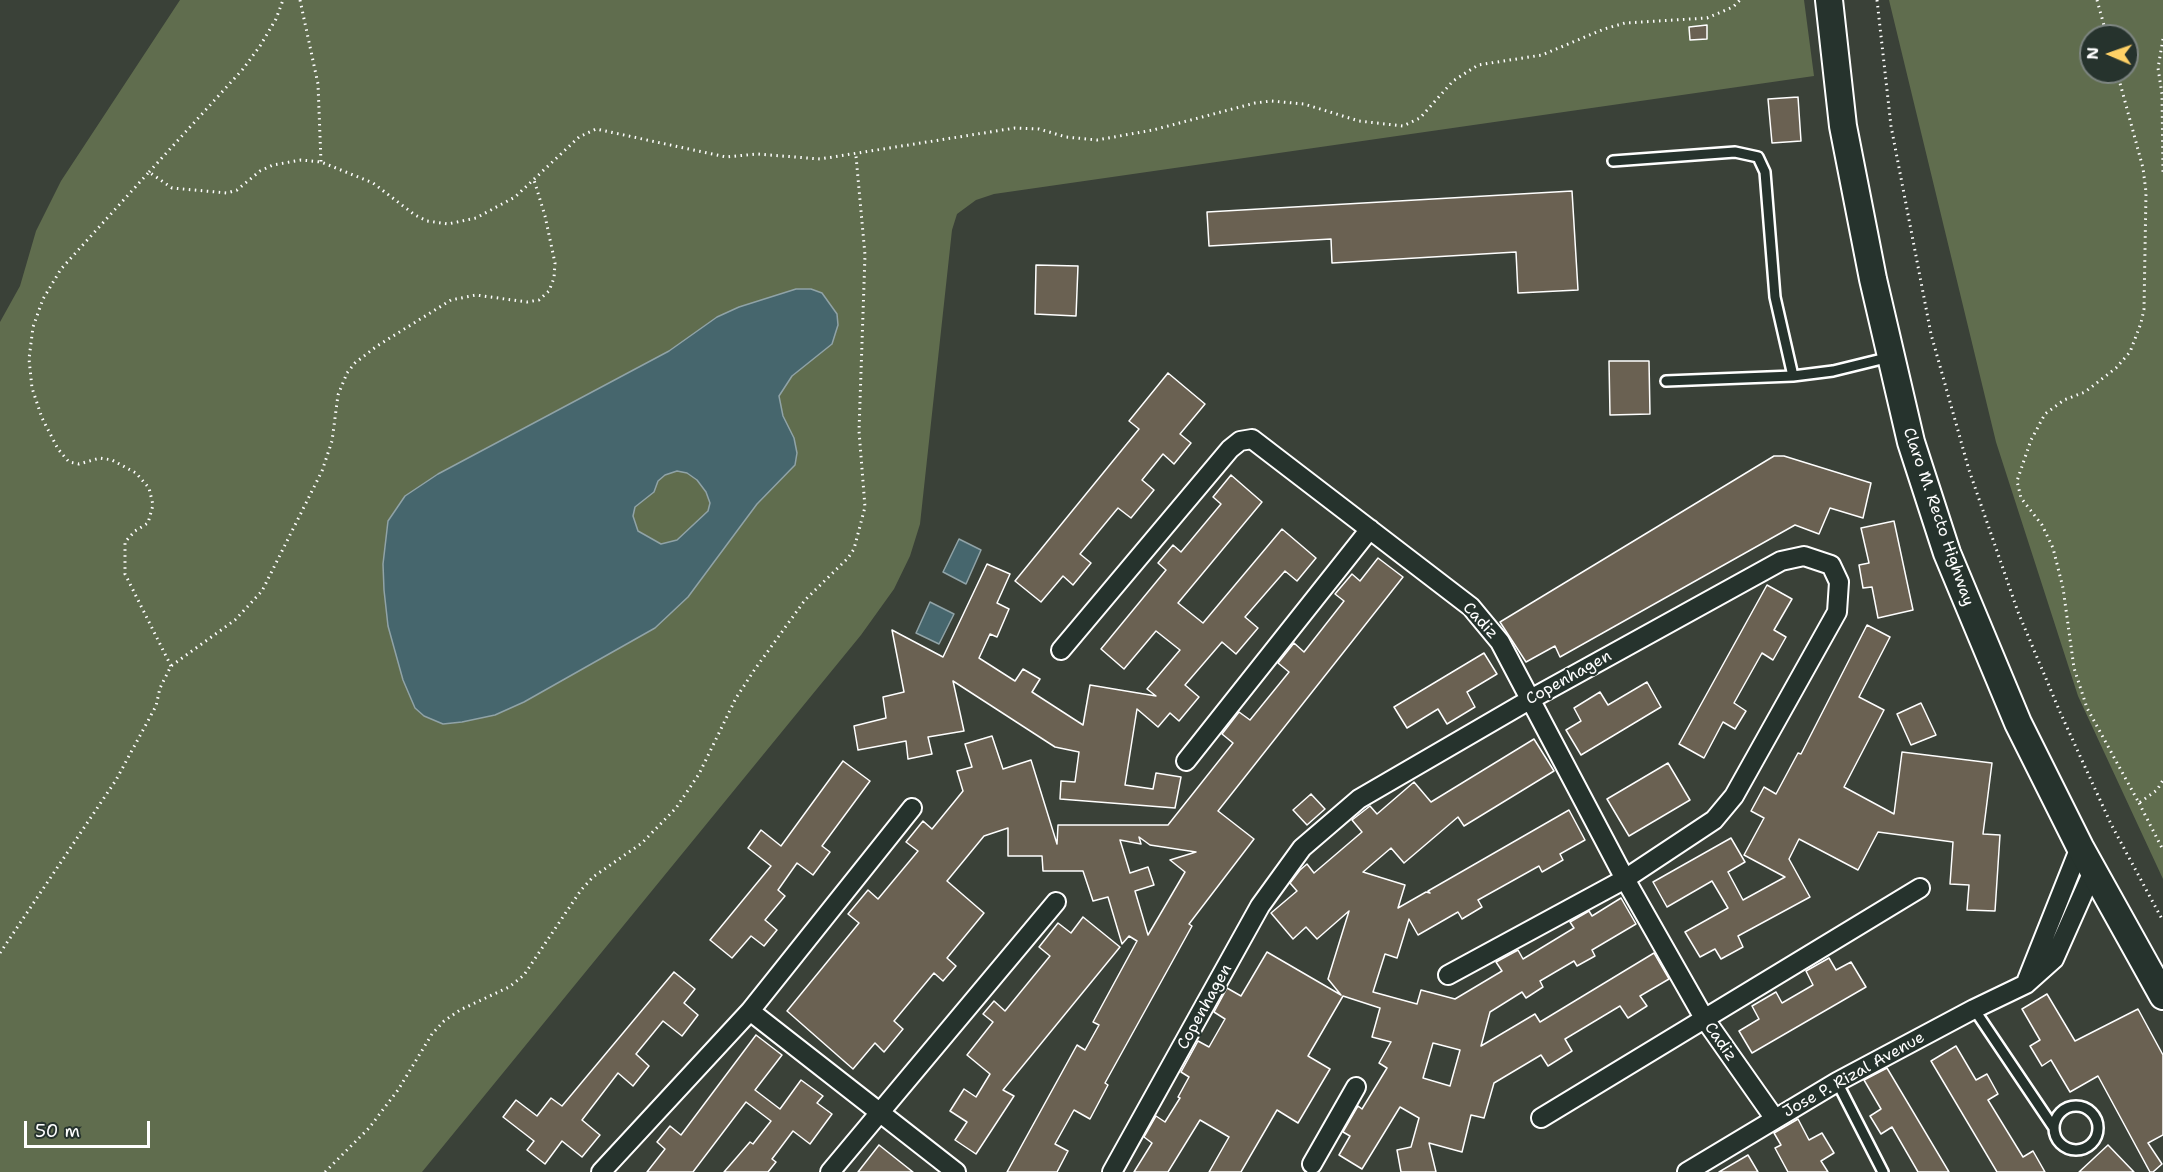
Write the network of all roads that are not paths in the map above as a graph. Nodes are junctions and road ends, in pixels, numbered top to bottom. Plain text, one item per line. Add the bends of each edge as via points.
1 (1829, 0) edge
2 (1613, 161) dead end
3 (1890, 357) junction
4 (1793, 376) junction
5 (1666, 381) dead end
6 (1370, 529) junction
7 (1060, 650) dead end
8 (1531, 699) junction
9 (1186, 761) dead end
10 (912, 808) dead end
11 (2080, 847) junction
12 (2094, 869) junction
13 (1625, 879) junction
14 (1920, 888) dead end
15 (1056, 902) dead end
16 (1448, 975) dead end
17 (2025, 984) junction
18 (2163, 996) edge
19 (1974, 1009) junction
20 (750, 1011) junction
21 (1704, 1018) junction
22 (1837, 1082) junction
23 (1356, 1087) dead end
24 (879, 1114) junction
25 (1541, 1118) dead end
26 (1775, 1119) junction
27 (2054, 1128) junction
28 (1313, 1169) edge
29 (601, 1172) edge
30 (830, 1172) edge
31 (956, 1172) edge
32 (1112, 1172) edge
33 (1687, 1172) edge
34 (1883, 1172) edge

1 - 3 main road, Claro M. Recto Highway via 1848,154
2 - 4 lane via 1735,152 1758,157 1765,172 1775,297
3 - 4 lane
3 - 11 main road, Claro M. Recto Highway via 1911,442 1955,573 2018,723
4 - 5 lane
6 - 7 street, Cadiz via 1252,439 1240,441
6 - 8 street, Cadiz via 1471,607 1500,642
6 - 9 street
8 - 13 street, Cadiz
8 - 13 street, Copenhagen via 1781,561 1804,556 1831,565 1839,582 1837,612 1734,796 1714,820
8 - 32 street, Copenhagen via 1359,799 1302,848 1260,906
10 - 20 street
11 - 12 main road, Claro M. Recto Highway
11 - 17 street
12 - 17 street, Jose P. Rizal Avenue via 2054,958
12 - 18 main road, Claro M. Recto Highway
13 - 16 street, Copenhagen
13 - 21 street, Cadiz
14 - 21 street
15 - 24 street
17 - 19 street, Jose P. Rizal Avenue
19 - 22 street, Jose P. Rizal Avenue
19 - 27 lane
20 - 24 street
20 - 29 street
21 - 25 street
21 - 26 street, Cadiz
22 - 26 street, Jose P. Rizal Avenue
22 - 34 lane
23 - 28 street
24 - 30 street
24 - 31 street
26 - 33 street, Jose P. Rizal Avenue
27 - 27 lane via 2060,1143 2082,1150 2095,1139 2098,1124 2093,1113 2078,1105 2064,1109

